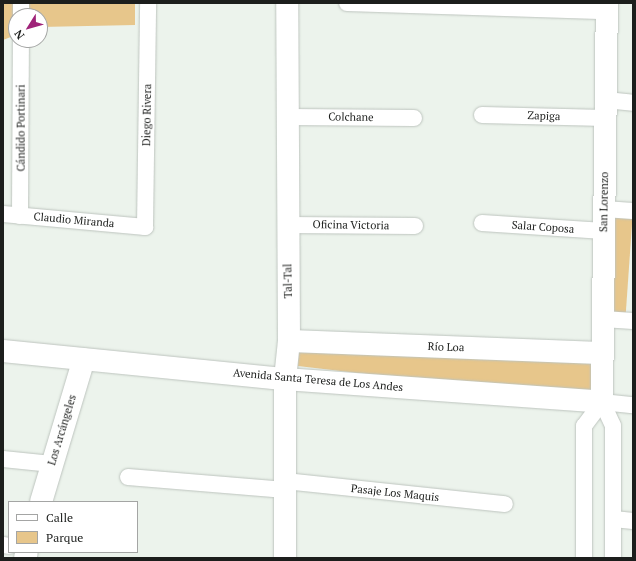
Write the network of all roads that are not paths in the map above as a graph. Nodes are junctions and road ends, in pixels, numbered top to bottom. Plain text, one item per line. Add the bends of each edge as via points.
1 (148, 3) edge
2 (287, 3) edge
3 (347, 3) edge
4 (607, 7) edge
5 (21, 48) edge
6 (633, 103) edge
7 (605, 109) junction
8 (482, 115) dead end
9 (288, 117) junction
10 (414, 118) dead end
11 (604, 210) junction
12 (633, 211) edge
13 (3, 214) edge
14 (20, 216) junction
15 (482, 223) dead end
16 (287, 225) junction
17 (145, 226) joint
18 (415, 226) dead end
19 (604, 231) junction
20 (603, 319) junction
21 (633, 321) edge
22 (289, 341) junction
23 (3, 351) edge
24 (602, 353) junction
25 (84, 359) junction
26 (285, 379) junction
27 (602, 402) junction
28 (633, 406) edge
29 (3, 458) edge
30 (52, 464) junction
31 (128, 477) dead end
32 (285, 486) junction
33 (41, 501) edge
34 (505, 504) dead end
35 (614, 519) junction
36 (633, 521) edge
37 (285, 558) edge
38 (584, 558) edge
39 (613, 558) edge

1 - 17 street, Diego Rivera
2 - 9 street, Tal-Tal
3 - 4 street
4 - 7 street, San Lorenzo
5 - 14 street, Cándido Portinari
6 - 7 street, Zapiga
7 - 8 street, Zapiga
7 - 11 street, San Lorenzo
9 - 10 street, Colchane
9 - 16 street, Tal-Tal
11 - 12 street
11 - 19 street, San Lorenzo
13 - 14 street, Claudio Miranda
14 - 17 street, Claudio Miranda
15 - 19 street, Salar Coposa
16 - 18 street, Oficina Victoria
16 - 22 street, Tal-Tal
19 - 20 street, San Lorenzo
20 - 21 street
20 - 24 street, San Lorenzo
22 - 24 street, Río Loa
22 - 26 street, Tal-Tal
23 - 25 street, Avenida Santa Teresa de Los Andes
24 - 27 street, San Lorenzo
25 - 26 street, Avenida Santa Teresa de Los Andes
25 - 30 street, Los Arcángeles
26 - 27 street, Avenida Santa Teresa de Los Andes
26 - 32 street, Tal-Tal
27 - 28 street, Avenida Santa Teresa de Los Andes
27 - 35 street, San Lorenzo via 613,426
27 - 38 street via 584,426
29 - 30 street
30 - 33 street, Los Arcángeles
31 - 32 street, Pasaje Los Maquis
32 - 34 street, Pasaje Los Maquis
32 - 37 street, Tal-Tal
35 - 36 street
35 - 39 street, San Lorenzo

